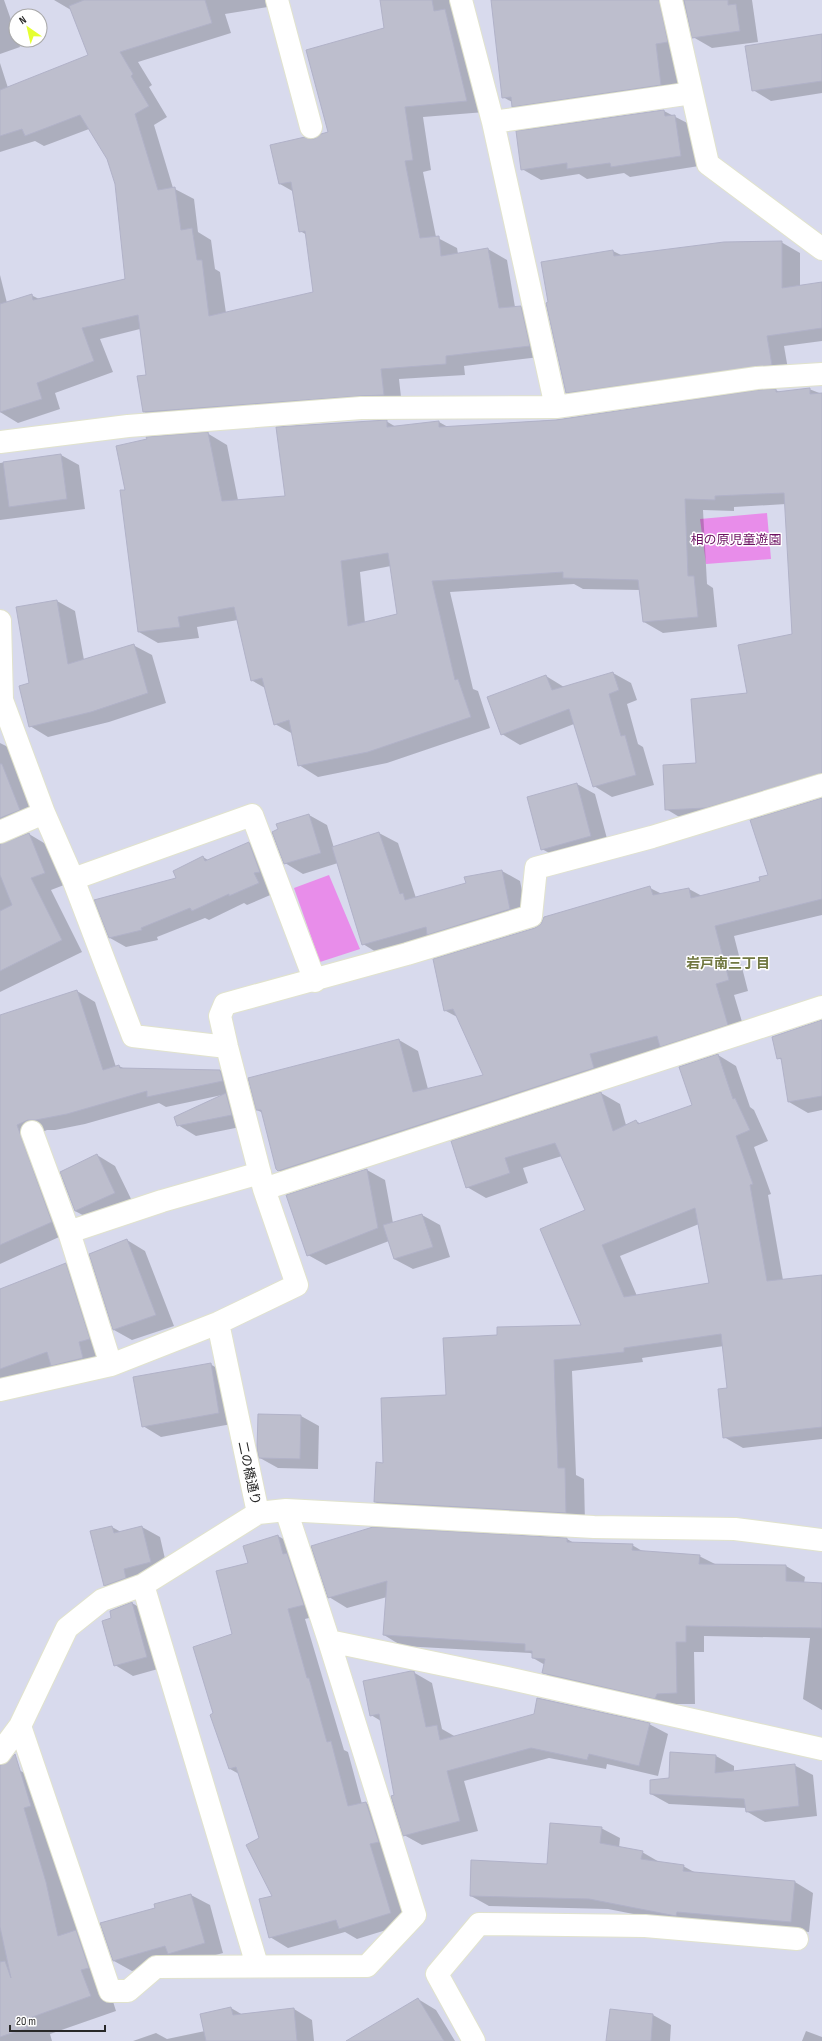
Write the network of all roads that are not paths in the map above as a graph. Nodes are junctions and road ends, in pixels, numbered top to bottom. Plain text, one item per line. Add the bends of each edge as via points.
1 (277, 0) edge
2 (461, 0) edge
3 (671, 0) edge
4 (692, 93) junction
5 (493, 122) junction
6 (311, 127) dead end
7 (822, 249) edge
8 (822, 374) edge
9 (556, 406) junction
10 (0, 442) edge
11 (0, 621) edge
12 (822, 785) edge
13 (44, 813) junction
14 (0, 832) edge
15 (73, 879) junction
16 (315, 981) junction
17 (822, 1007) edge
18 (227, 1047) junction
19 (32, 1132) dead end
20 (262, 1181) junction
21 (69, 1232) junction
22 (218, 1323) junction
23 (111, 1365) junction
24 (0, 1390) edge
25 (286, 1510) junction
26 (258, 1513) junction
27 (822, 1540) edge
28 (143, 1585) junction
29 (329, 1641) junction
30 (20, 1726) junction
31 (822, 1750) edge
32 (0, 1753) edge
33 (797, 1939) dead end
34 (257, 1966) junction
35 (474, 2041) edge

1 - 6 street
2 - 5 street
3 - 4 street
4 - 5 street
4 - 7 street via 708,164
5 - 9 street
8 - 9 street via 757,378
9 - 10 street via 361,408 168,423
11 - 13 street via 2,700
12 - 16 street via 652,837 536,868 531,916
13 - 14 street
13 - 15 street
15 - 16 street via 252,815
15 - 18 street via 133,1036
16 - 18 street via 225,1004 220,1016
17 - 20 street
18 - 20 street
19 - 21 street
20 - 21 street via 162,1201
20 - 22 street via 297,1285
21 - 23 street
22 - 23 street
22 - 26 street, 二の橋通り
23 - 24 street
25 - 26 street
25 - 27 street via 594,1526 735,1529
25 - 29 street
26 - 28 street, 二の橋通り
28 - 30 street, 二の橋通り via 102,1600 67,1628
28 - 34 street
29 - 31 street via 507,1678
29 - 34 street via 415,1915 367,1966
30 - 32 street, 二の橋通り
30 - 34 street via 110,1991 128,1991 156,1967
33 - 35 street via 645,1926 479,1924 437,1974

